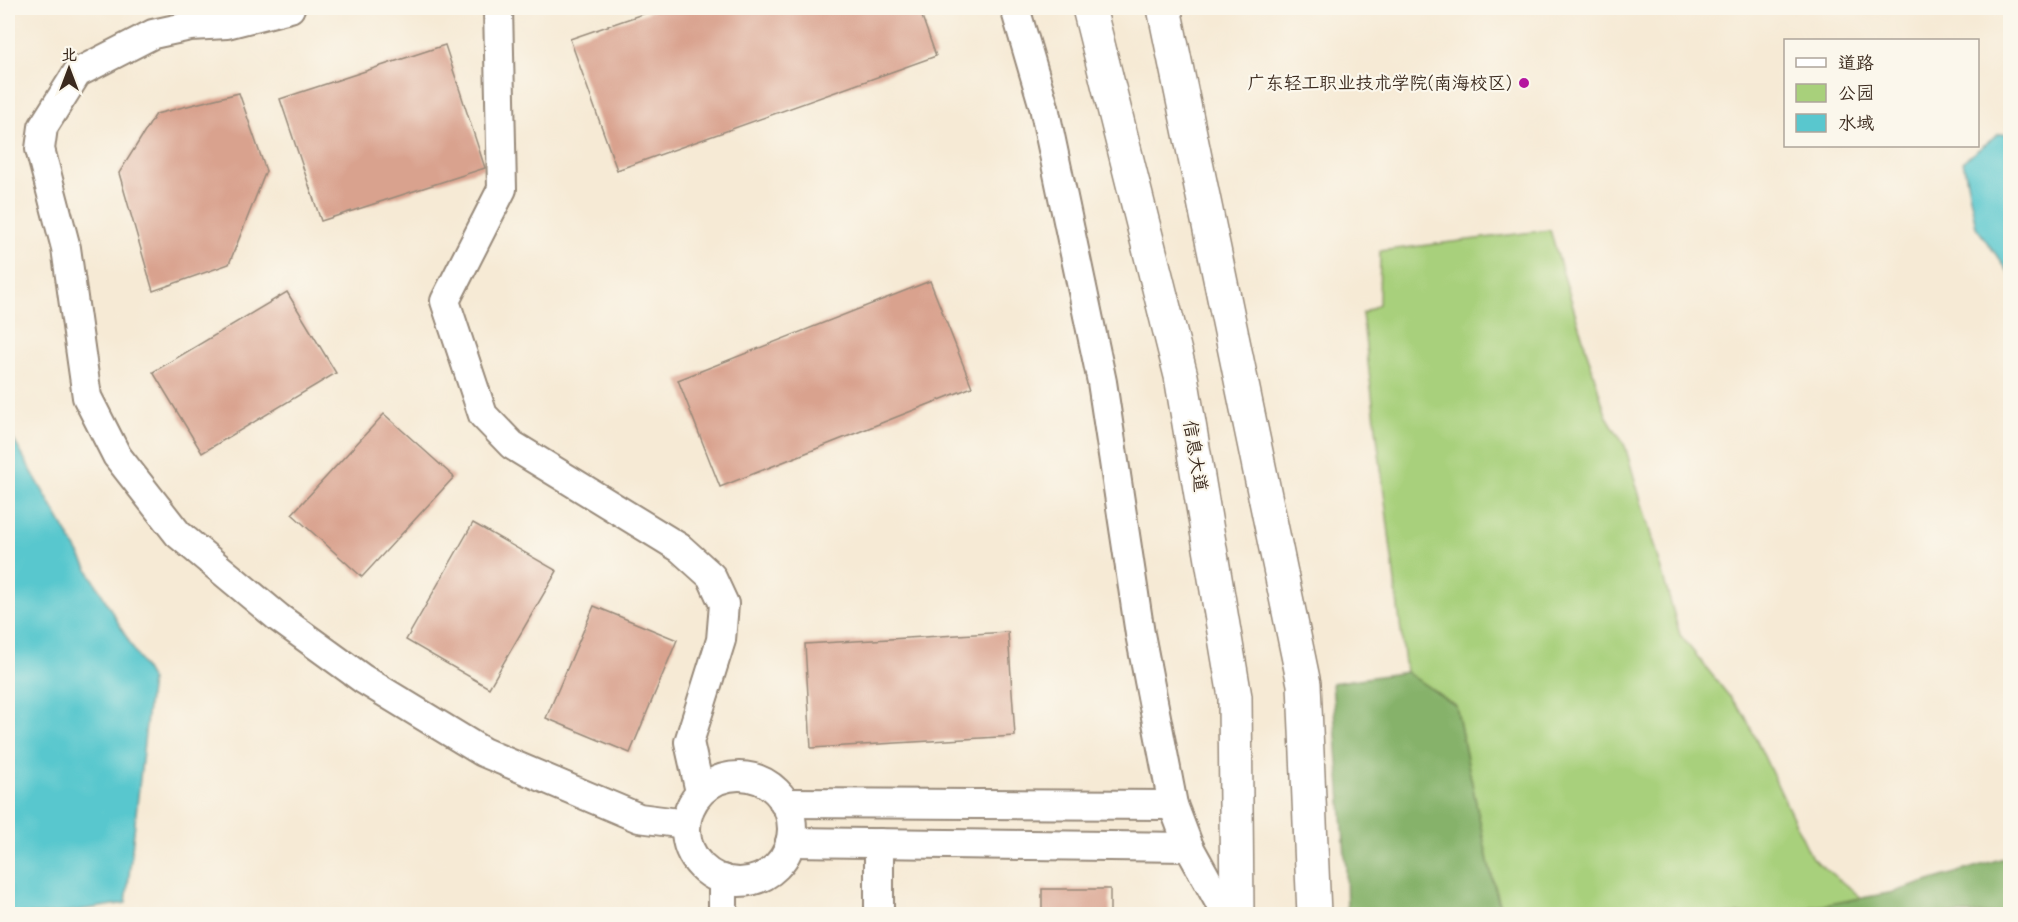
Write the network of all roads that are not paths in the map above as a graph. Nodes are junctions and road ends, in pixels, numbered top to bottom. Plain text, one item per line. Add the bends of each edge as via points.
1 (290, 8) edge
2 (498, 8) edge
3 (1015, 8) edge
4 (1089, 8) edge
5 (1164, 8) edge
6 (700, 792) junction
7 (784, 803) junction
8 (1173, 805) junction
9 (686, 824) junction
10 (790, 842) junction
11 (879, 843) junction
12 (1189, 847) junction
13 (723, 879) junction
14 (723, 915) edge
15 (879, 915) edge
16 (1226, 915) edge
17 (1237, 915) edge
18 (1314, 915) edge

1 - 9 street via 227,24 153,34 77,73 42,127 40,149 66,248 87,397 117,456 178,534 279,618 363,679 483,752 639,818
2 - 6 street via 502,189 445,301 483,414 497,430 512,445 680,548 711,576 724,604 721,640 689,742
3 - 8 street via 1044,107 1102,382 1140,634
4 - 17 main road, 信息大道 via 1181,376 1235,697
5 - 18 main road via 1304,684
6 - 7 street via 732,776 750,777 766,784
6 - 9 street via 690,807
7 - 8 street
7 - 10 street via 792,826
8 - 12 street
9 - 13 street via 687,842 694,858
10 - 11 street
10 - 13 street via 783,858 757,878
11 - 12 street
11 - 15 street
12 - 16 street
13 - 14 street

